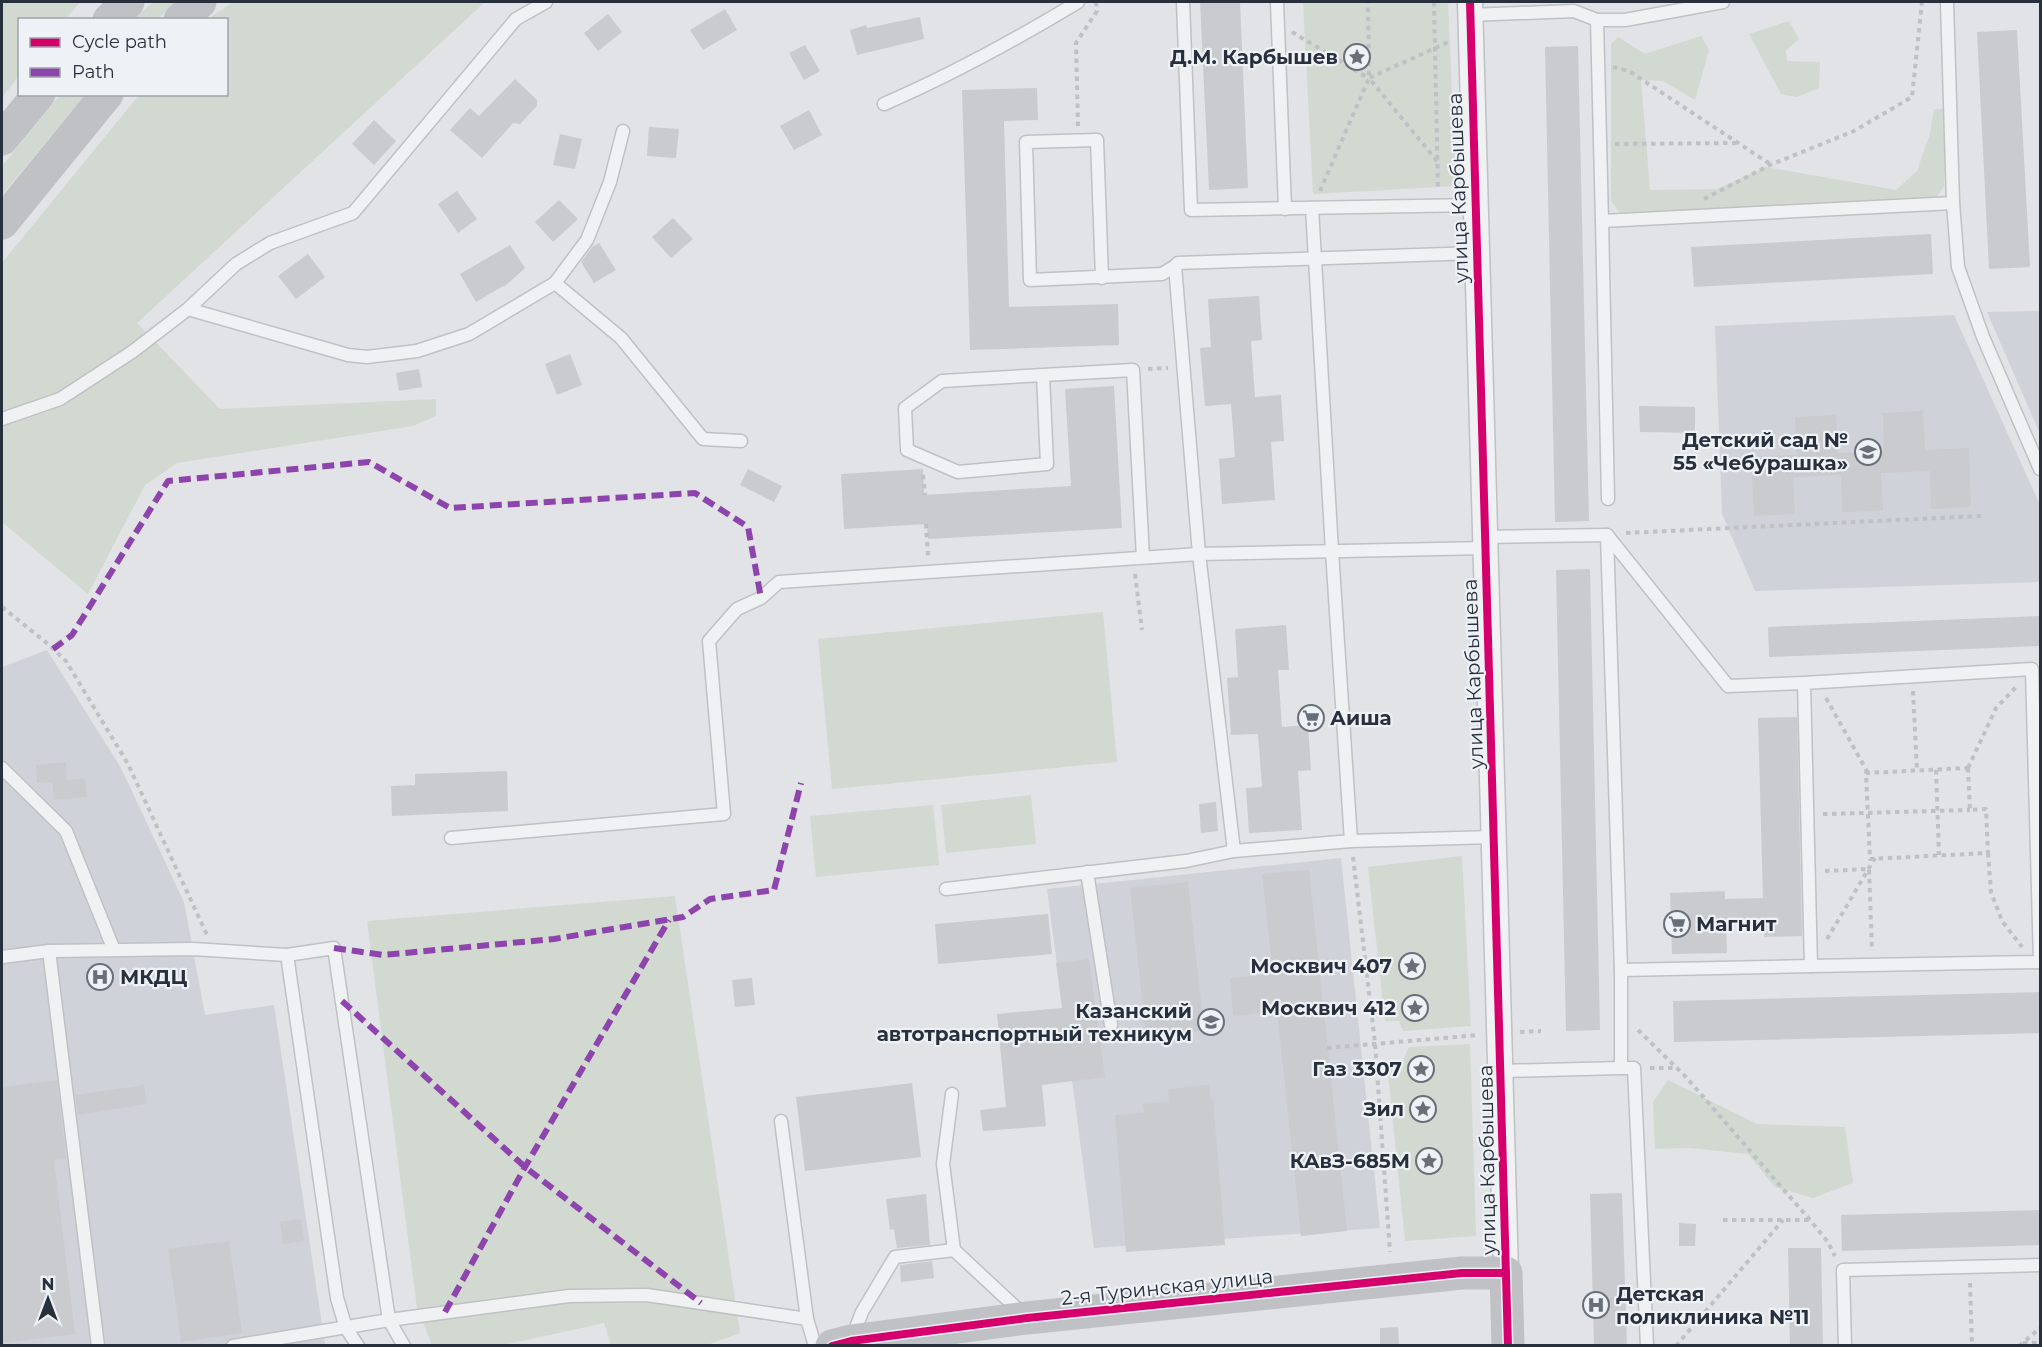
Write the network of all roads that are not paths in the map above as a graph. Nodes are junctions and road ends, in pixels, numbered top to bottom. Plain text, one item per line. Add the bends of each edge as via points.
1 (128, 2) edge
2 (200, 2) edge
3 (546, 2) edge
4 (1078, 2) edge
5 (1183, 2) edge
6 (1277, 2) edge
7 (1723, 2) edge
8 (1947, 2) edge
9 (1528, 7) edge
10 (1470, 16) edge
11 (111, 18) edge
12 (182, 18) edge
13 (1597, 20) junction
14 (37, 96) edge
15 (105, 96) edge
16 (884, 104) dead end
17 (623, 131) dead end
18 (2, 139) edge
19 (1953, 203) junction
20 (1474, 205) junction
21 (1312, 208) junction
22 (1285, 209) junction
23 (1602, 221) junction
24 (2, 223) edge
25 (1476, 253) junction
26 (1314, 257) junction
27 (1175, 266) junction
28 (1102, 278) junction
29 (555, 283) junction
30 (188, 309) junction
31 (1043, 375) junction
32 (2, 419) edge
33 (741, 441) dead end
34 (2040, 469) edge
35 (1608, 500) dead end
36 (1607, 535) junction
37 (1486, 542) junction
38 (1332, 551) junction
39 (1199, 554) junction
40 (1138, 557) junction
41 (2036, 667) edge
42 (1811, 683) junction
43 (2, 768) edge
44 (1494, 837) junction
45 (451, 838) dead end
46 (1351, 841) junction
47 (1234, 851) junction
48 (1087, 872) junction
49 (946, 889) dead end
50 (114, 950) junction
51 (49, 951) junction
52 (287, 955) junction
53 (2, 957) edge
54 (2040, 962) edge
55 (1811, 966) junction
56 (1622, 970) junction
57 (1111, 1025) dead end
58 (1621, 1068) junction
59 (1501, 1071) junction
60 (952, 1094) dead end
61 (781, 1121) dead end
62 (954, 1250) junction
63 (2040, 1265) edge
64 (1506, 1273) junction
65 (1027, 1318) junction
66 (807, 1319) junction
67 (389, 1320) junction
68 (346, 1328) junction
69 (841, 1343) edge
70 (98, 1346) edge
71 (233, 1346) edge
72 (358, 1346) edge
73 (404, 1346) edge
74 (815, 1346) edge
75 (1508, 1346) edge
76 (1647, 1346) edge
77 (1845, 1346) edge

1 - 11 street
2 - 12 street
3 - 30 lane via 516,19 353,213 270,243 236,264
4 - 16 lane via 1019,38
5 - 22 lane via 1191,210
6 - 22 lane
7 - 13 lane via 1625,20
8 - 19 lane
9 - 10 lane
9 - 13 lane via 1574,11
10 - 20 street, улица Карбышева
13 - 23 lane
14 - 18 street
15 - 24 street
17 - 29 lane via 610,182 586,240
19 - 23 lane
19 - 34 lane via 1958,267 1983,337
20 - 21 lane
20 - 25 street, улица Карбышева
21 - 22 lane
21 - 26 lane
23 - 35 lane
25 - 26 lane
25 - 37 street, улица Карбышева
26 - 27 lane
26 - 38 lane
27 - 28 lane via 1162,274
27 - 39 lane
28 - 28 lane via 1030,280 1026,142 1097,140
29 - 30 lane via 469,334 417,351 367,357
29 - 33 lane via 621,338 703,439
30 - 32 lane via 60,399
31 - 31 lane via 942,381 905,408 907,450 958,472 1047,464
31 - 40 lane via 1133,370
36 - 37 lane
36 - 42 lane via 1728,686
36 - 56 lane
37 - 38 lane
37 - 44 street, улица Карбышева
38 - 39 lane
38 - 46 lane
39 - 40 lane
39 - 47 lane
40 - 45 lane via 779,582 760,598 737,609 709,641 724,814
41 - 42 lane
41 - 54 lane
42 - 55 lane via 1807,814
43 - 50 lane via 66,831
44 - 46 lane
44 - 59 street, улица Карбышева
46 - 47 lane
47 - 48 lane via 1186,861
48 - 49 lane
48 - 57 lane
50 - 51 lane
50 - 52 lane via 213,949
51 - 53 lane
51 - 70 lane
52 - 67 lane via 334,948
52 - 68 lane via 337,1298
54 - 55 lane
55 - 56 lane
56 - 58 lane
58 - 59 lane
58 - 76 lane via 1634,1068
59 - 64 street, улица Карбышева
60 - 62 lane via 943,1164
61 - 66 lane
62 - 65 lane
62 - 69 lane via 895,1257
63 - 77 lane via 1843,1270
64 - 65 street, 2-я Туринская улица via 1462,1273
64 - 75 street, улица Карбышева
65 - 69 street, 2-я Туринская улица
66 - 67 lane via 647,1295 569,1296
66 - 74 lane
67 - 68 lane
67 - 73 lane
68 - 71 lane
68 - 72 lane

